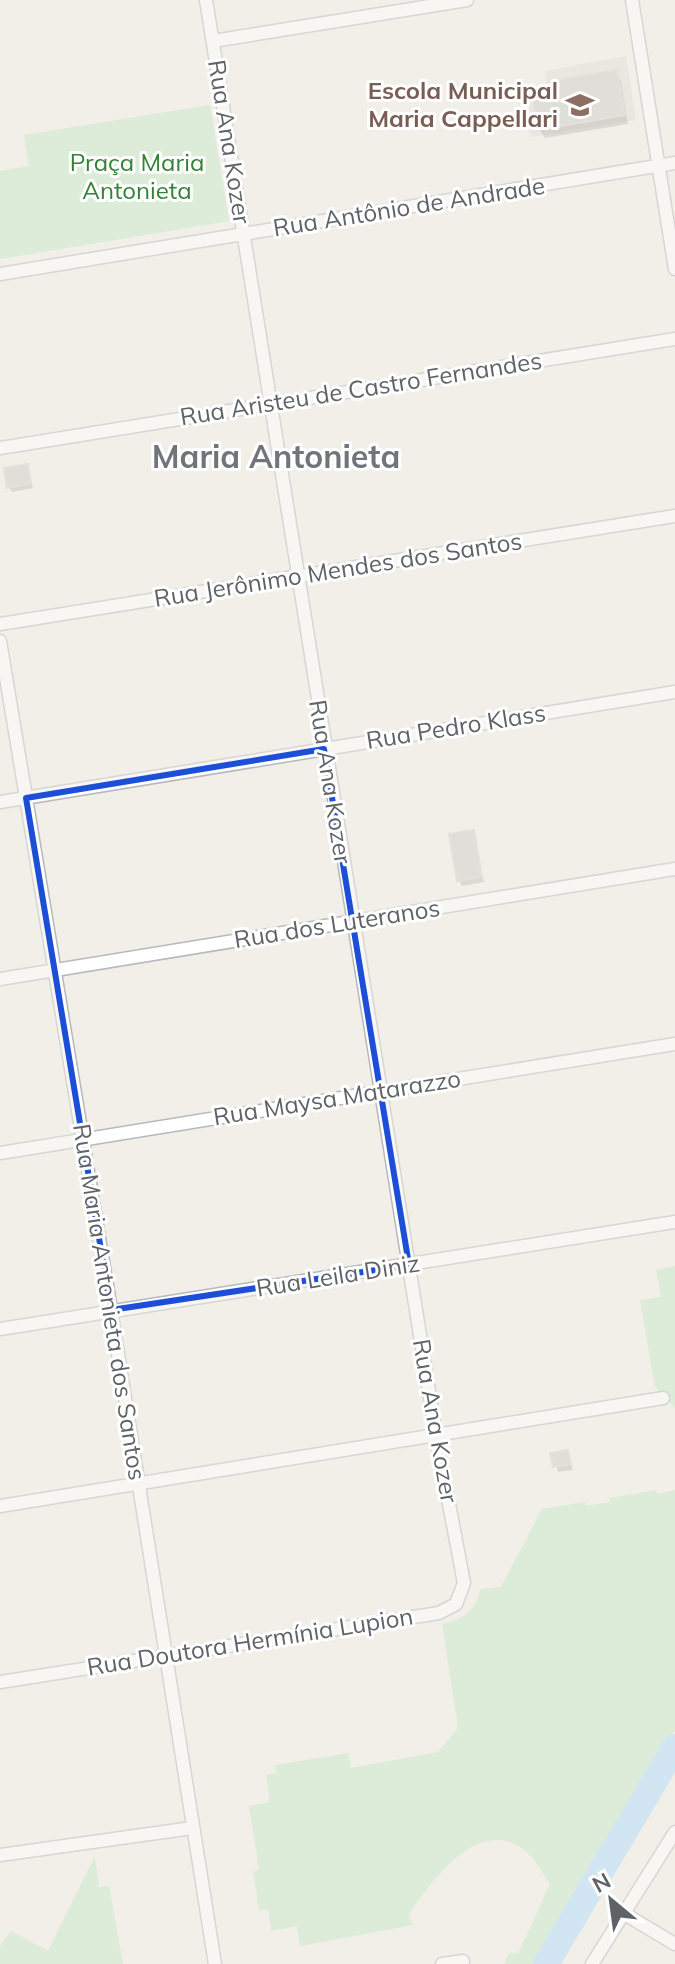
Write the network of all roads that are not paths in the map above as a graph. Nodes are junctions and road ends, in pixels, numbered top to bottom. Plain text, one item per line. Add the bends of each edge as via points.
1 (206, 0) edge
2 (467, 0) edge
3 (632, 0) edge
4 (213, 41) junction
5 (675, 163) edge
6 (658, 165) junction
7 (244, 234) junction
8 (675, 269) edge
9 (0, 274) edge
10 (675, 339) edge
11 (272, 404) junction
12 (0, 448) edge
13 (675, 516) edge
14 (298, 576) junction
15 (0, 624) edge
16 (0, 641) edge
17 (675, 692) edge
18 (324, 749) junction
19 (26, 798) junction
20 (0, 802) edge
21 (675, 869) edge
22 (353, 921) junction
23 (55, 970) junction
24 (0, 979) edge
25 (675, 1044) edge
26 (382, 1090) junction
27 (82, 1138) junction
28 (0, 1153) edge
29 (675, 1222) edge
30 (409, 1265) junction
31 (111, 1310) junction
32 (0, 1329) edge
33 (663, 1398) dead end
34 (436, 1435) junction
35 (139, 1482) junction
36 (0, 1506) edge
37 (461, 1563) joint
38 (167, 1654) junction
39 (0, 1682) edge
40 (192, 1828) junction
41 (675, 1832) edge
42 (0, 1855) edge
43 (623, 1913) junction
44 (675, 1944) edge
45 (463, 1961) dead end
46 (215, 1964) edge
47 (442, 1964) edge
48 (592, 1964) edge

1 - 4 street, Rua Ana Kozer
2 - 4 street
3 - 6 street
4 - 7 street, Rua Ana Kozer
5 - 6 street, Rua Antônio de Andrade
6 - 7 street, Rua Antônio de Andrade
6 - 8 street
7 - 9 street, Rua Antônio de Andrade
7 - 11 street, Rua Ana Kozer
10 - 11 street, Rua Aristeu de Castro Fernandes
11 - 12 street, Rua Aristeu de Castro Fernandes
11 - 14 street, Rua Ana Kozer
13 - 14 street, Rua Jerônimo Mendes dos Santos
14 - 15 street, Rua Jerônimo Mendes dos Santos
14 - 18 street, Rua Ana Kozer
16 - 19 street, Rua Maria Antonieta dos Santos
17 - 18 street, Rua Pedro Klass
18 - 19 street, Rua Pedro Klass
18 - 22 street, Rua Ana Kozer
19 - 20 street, Rua Pedro Klass
19 - 23 street, Rua Maria Antonieta dos Santos
21 - 22 street, Rua dos Luteranos
22 - 23 street, Rua dos Luteranos
22 - 26 street, Rua Ana Kozer
23 - 24 street, Rua dos Luteranos
23 - 27 street, Rua Maria Antonieta dos Santos
25 - 26 street, Rua Maysa Matarazzo
26 - 27 street, Rua Maysa Matarazzo
26 - 30 street, Rua Ana Kozer
27 - 28 street, Rua Maysa Matarazzo
27 - 31 street, Rua Maria Antonieta dos Santos
29 - 30 street, Rua Leila Diniz
30 - 31 street, Rua Leila Diniz
30 - 34 street, Rua Ana Kozer
31 - 32 street, Rua Leila Diniz
31 - 35 street, Rua Maria Antonieta dos Santos
33 - 34 street
34 - 35 street
34 - 37 street, Rua Ana Kozer
35 - 36 street
35 - 38 street, Rua Maria Antonieta dos Santos
37 - 38 street, Rua Doutora Hermínia Lupion via 463,1588 456,1604 445,1611
38 - 39 street, Rua Doutora Hermínia Lupion
38 - 40 street, Rua Maria Antonieta dos Santos
40 - 42 street
40 - 46 street, Rua Maria Antonieta dos Santos
41 - 43 street
43 - 44 street
43 - 48 street
45 - 47 street

